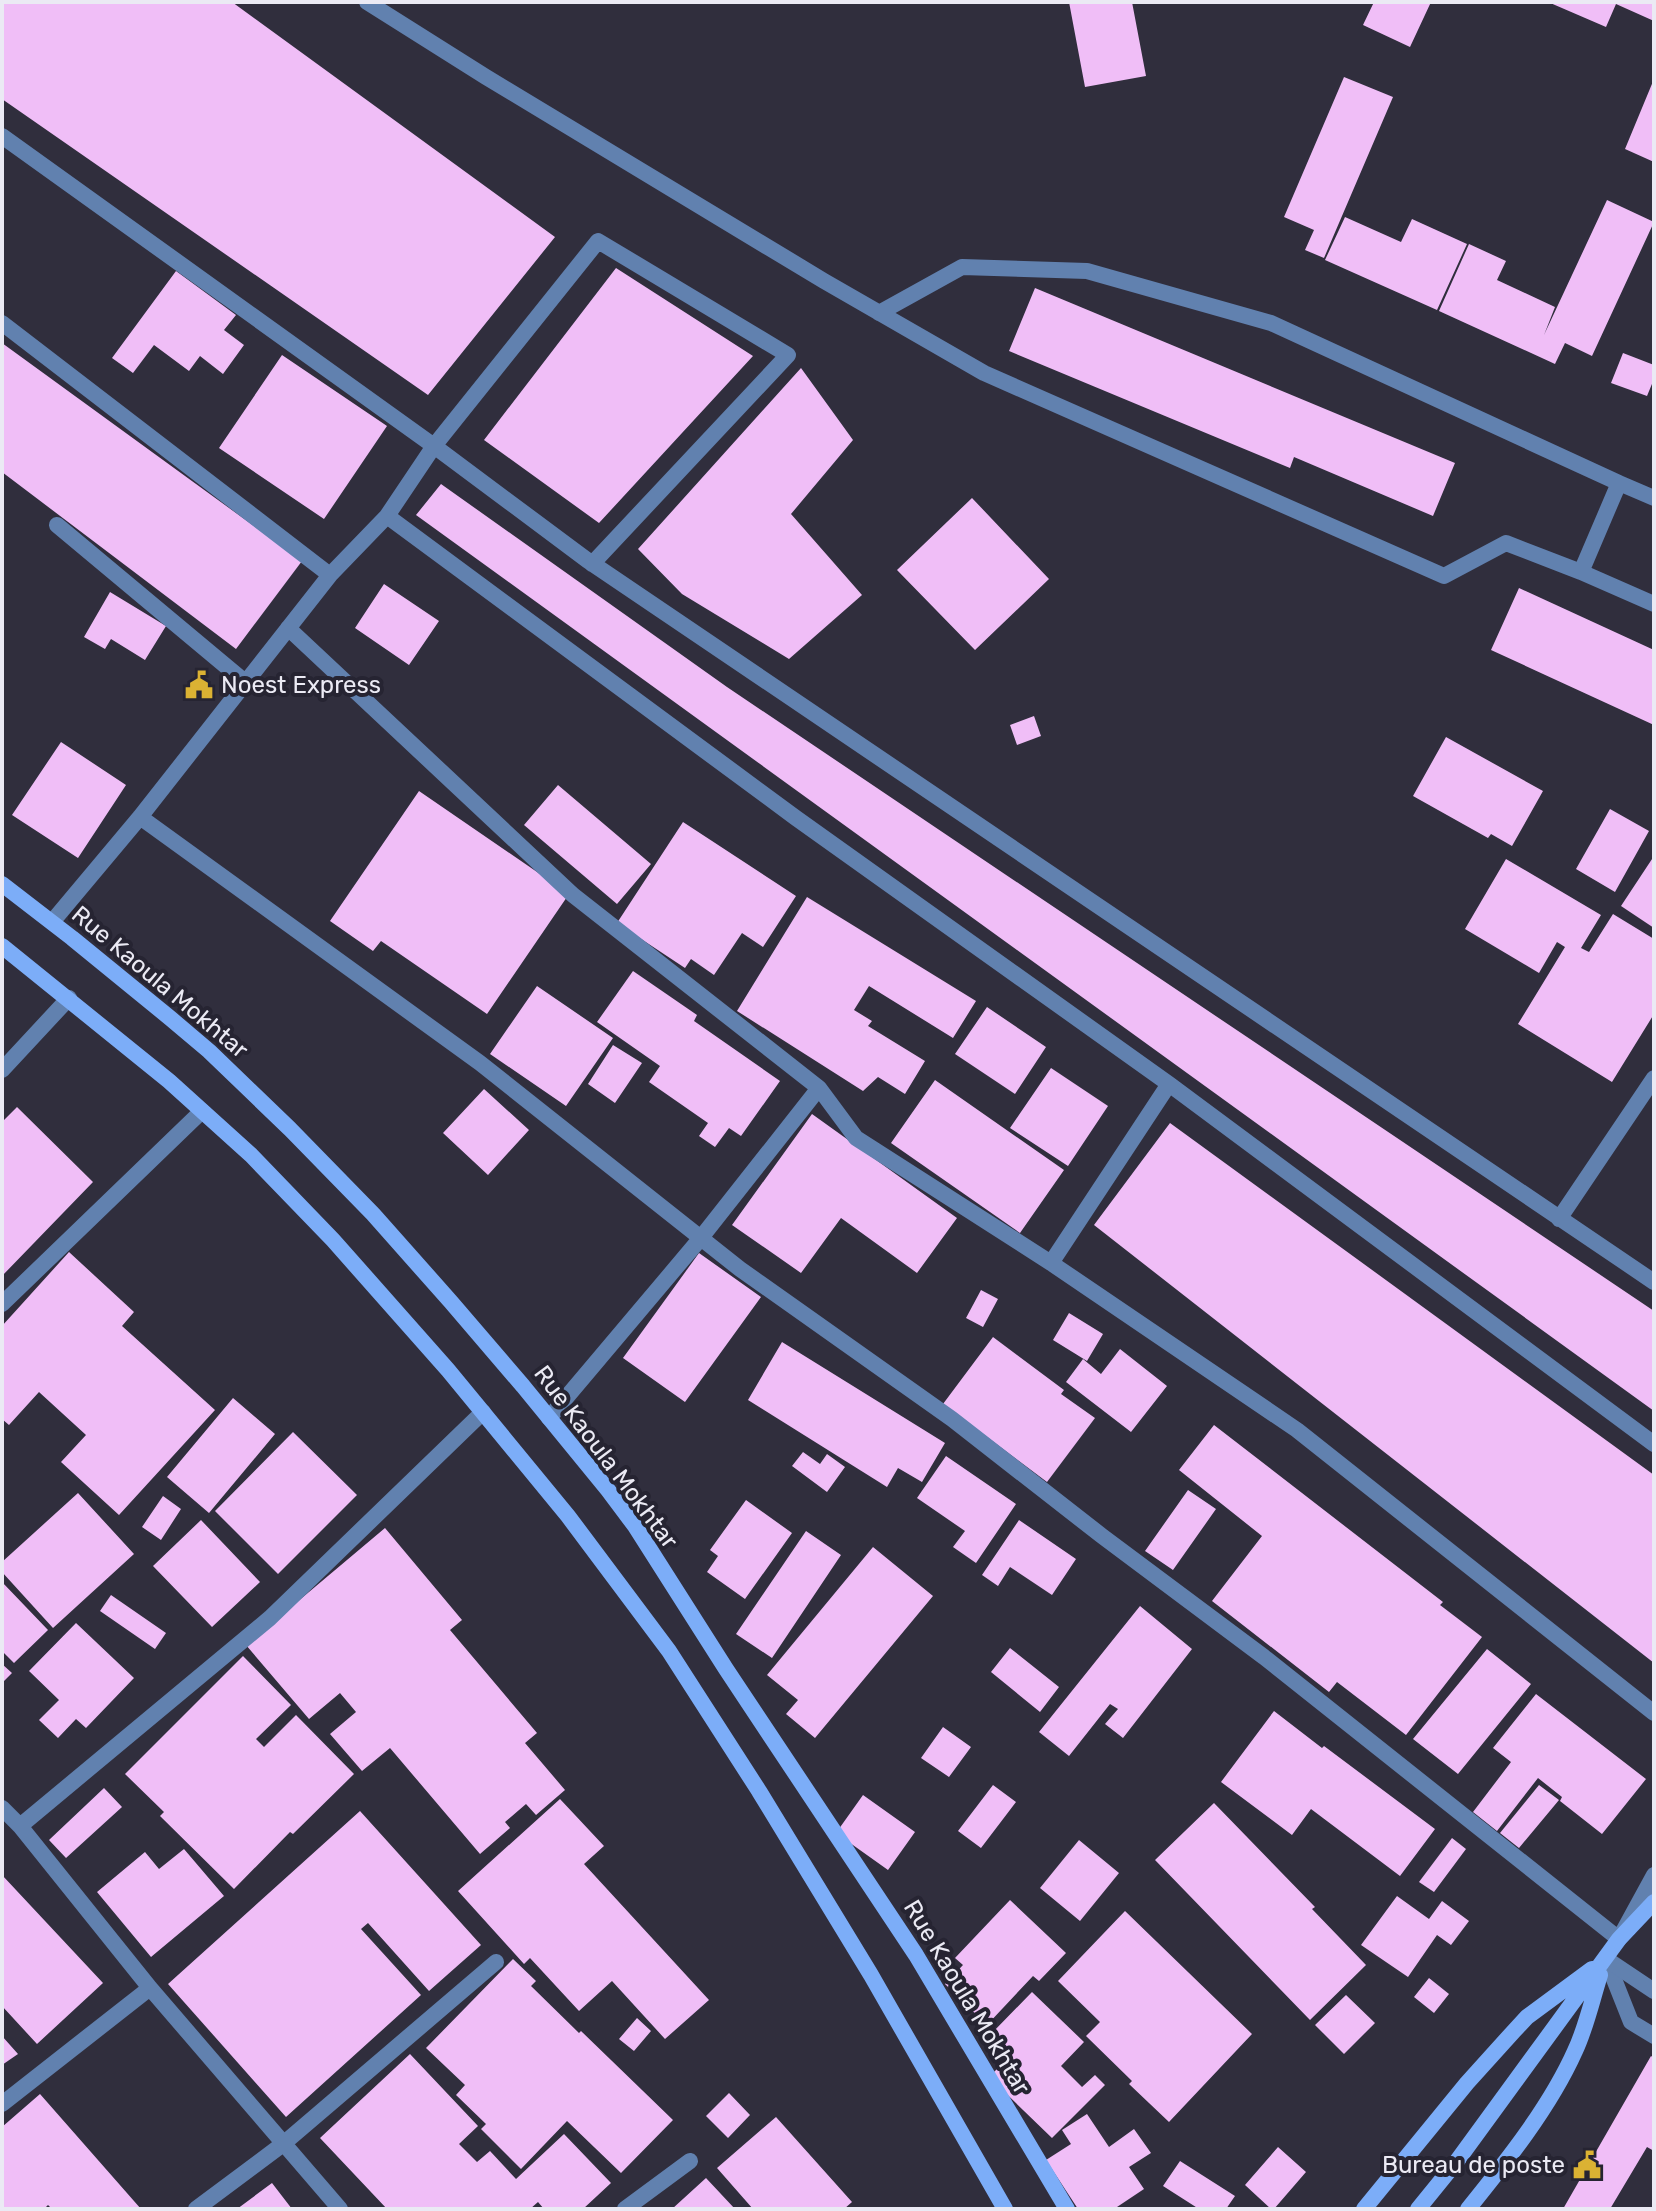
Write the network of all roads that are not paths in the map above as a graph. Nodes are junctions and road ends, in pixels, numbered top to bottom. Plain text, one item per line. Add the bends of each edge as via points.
1 (367, 2) edge
2 (2, 136) edge
3 (879, 313) junction
4 (2, 323) edge
5 (434, 446) junction
6 (1619, 483) junction
7 (1654, 498) edge
8 (387, 516) junction
9 (57, 525) dead end
10 (592, 564) junction
11 (1581, 572) junction
12 (330, 575) junction
13 (1654, 604) edge
14 (288, 628) junction
15 (245, 682) junction
16 (140, 817) junction
17 (2, 884) edge
18 (52, 922) junction
19 (2, 946) edge
20 (69, 998) junction
21 (2, 1070) edge
22 (1654, 1078) edge
23 (1169, 1084) junction
24 (819, 1088) junction
25 (202, 1111) junction
26 (1559, 1219) junction
27 (700, 1239) junction
28 (1051, 1263) junction
29 (1654, 1282) edge
30 (2, 1304) edge
31 (483, 1412) junction
32 (549, 1418) junction
33 (1654, 1444) edge
34 (1654, 1713) edge
35 (2, 1808) edge
36 (20, 1826) junction
37 (1654, 1875) edge
38 (1654, 1902) edge
39 (1619, 1939) junction
40 (1606, 1959) junction
41 (496, 1962) dead end
42 (150, 1988) junction
43 (1654, 1991) edge
44 (1654, 2036) edge
45 (2, 2104) edge
46 (283, 2144) junction
47 (690, 2161) dead end
48 (196, 2209) edge
49 (340, 2209) edge
50 (625, 2209) edge
51 (1005, 2209) edge
52 (1067, 2209) edge
53 (1364, 2209) edge
54 (1418, 2209) edge
55 (1468, 2209) edge

1 - 3 street
2 - 5 street
3 - 6 street via 962,267 1087,271 1271,323
3 - 11 street via 984,373 1444,576 1506,543
4 - 12 street
5 - 8 street
5 - 10 street
5 - 10 street via 598,241 788,355
6 - 7 street
6 - 11 street
8 - 12 street
8 - 23 street
9 - 15 street
10 - 26 street
11 - 13 street
12 - 14 street
14 - 15 street
14 - 24 street via 573,895
15 - 16 street
16 - 18 street
16 - 27 street via 480,1063
17 - 18 main road, Rue Kaoula Mokhtar
18 - 32 main road, Rue Kaoula Mokhtar via 209,1051 290,1129 373,1214
19 - 20 main road
20 - 21 street
20 - 25 main road
22 - 26 street
23 - 28 street
23 - 33 street
24 - 27 street
24 - 28 street via 856,1138
25 - 30 street
25 - 31 main road via 333,1240
26 - 29 street
27 - 32 street
27 - 39 street via 952,1419 1264,1657
28 - 34 street via 1297,1430
31 - 36 street via 270,1618
31 - 51 main road via 587,1540 696,1692 871,1975
32 - 52 main road, Rue Kaoula Mokhtar via 635,1526 916,1955
35 - 36 street
36 - 42 street
37 - 39 street
38 - 39 main road
39 - 40 main road
40 - 43 street
40 - 44 street via 1631,2022
40 - 53 main road via 1520,2024
40 - 54 main road
40 - 55 main road via 1575,2050 1550,2097
41 - 46 street
42 - 45 street
42 - 46 street
46 - 48 street
46 - 49 street
47 - 50 street

